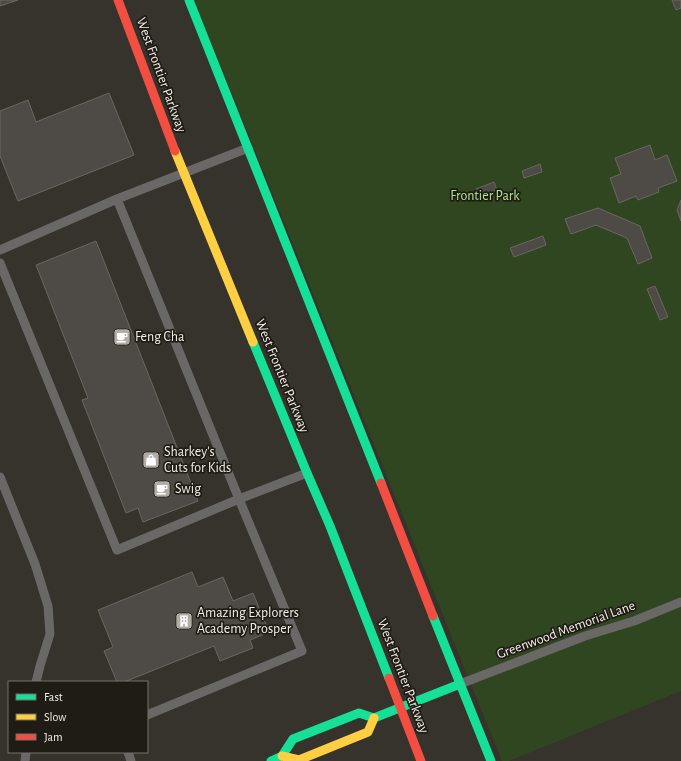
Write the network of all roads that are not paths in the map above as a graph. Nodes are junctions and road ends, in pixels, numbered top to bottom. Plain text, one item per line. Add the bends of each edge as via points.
1 (118, 0) edge
2 (189, 0) edge
3 (248, 148) junction
4 (183, 173) junction
5 (117, 199) junction
6 (0, 250) edge
7 (0, 263) edge
8 (307, 473) junction
9 (0, 477) edge
10 (239, 499) junction
11 (681, 602) edge
12 (36, 681) edge
13 (460, 684) junction
14 (400, 708) junction
15 (148, 715) edge
16 (374, 718) junction
17 (282, 756) junction
18 (271, 761) edge
19 (421, 761) edge
20 (491, 761) edge

1 - 4 street, West Frontier Parkway
2 - 3 street
3 - 4 lane
3 - 13 street
4 - 5 lane
4 - 8 street, West Frontier Parkway
5 - 6 lane
5 - 10 lane
7 - 10 lane via 118,550
8 - 10 lane
8 - 14 street, West Frontier Parkway
9 - 12 lane via 35,564 48,606 50,634
10 - 15 lane via 302,651
11 - 13 lane, Greenwood Memorial Lane
13 - 14 street
13 - 20 street
14 - 16 street
14 - 19 street, West Frontier Parkway
16 - 17 street via 360,713 293,739
16 - 17 street via 368,732 299,760
17 - 18 street

